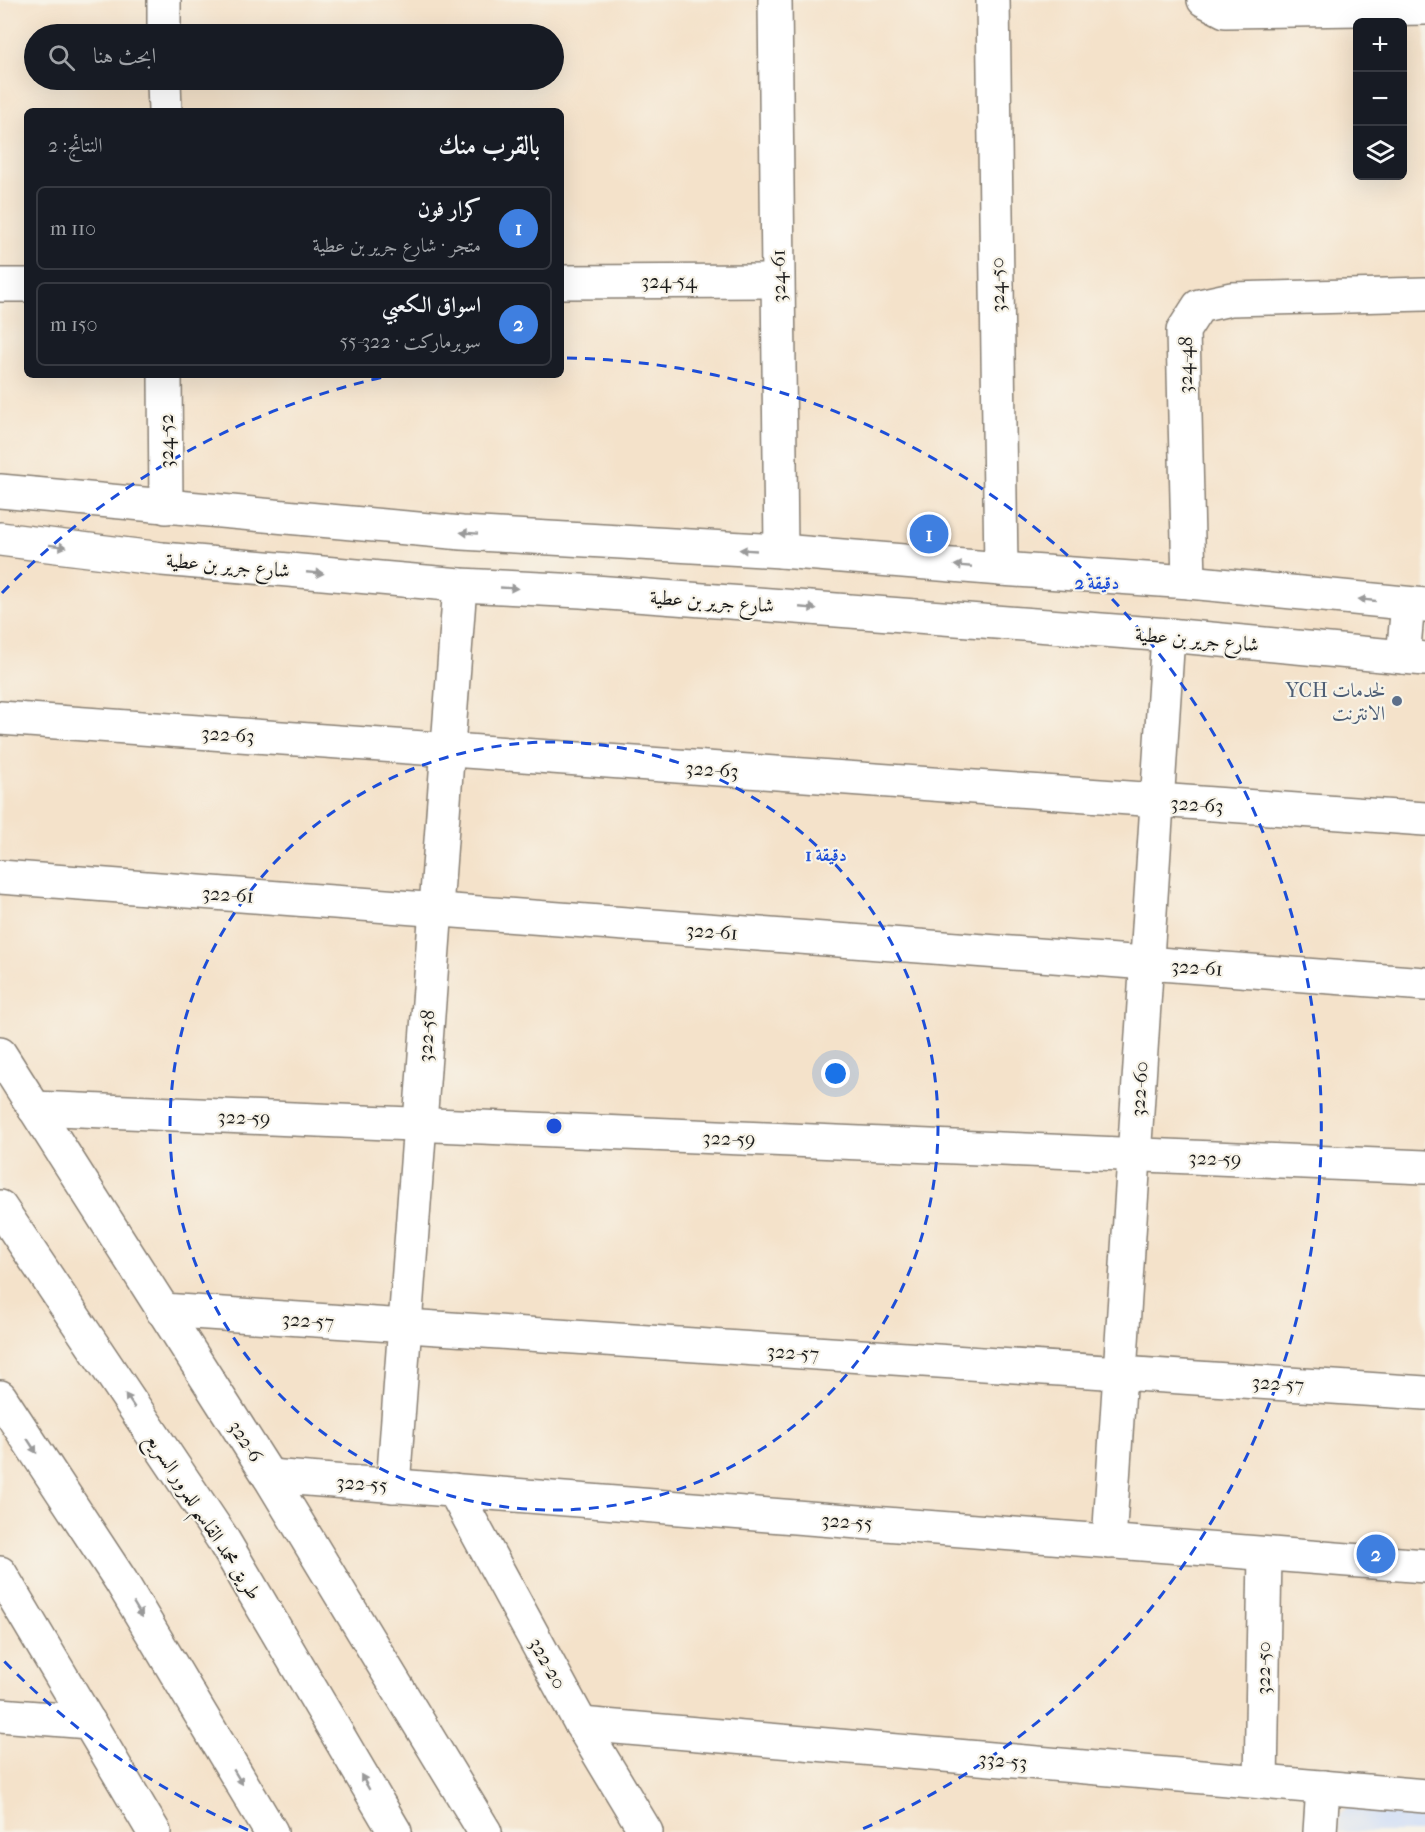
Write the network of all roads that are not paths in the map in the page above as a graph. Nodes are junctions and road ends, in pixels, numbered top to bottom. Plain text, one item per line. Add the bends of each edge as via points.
1 (164, 0) edge
2 (775, 0) edge
3 (993, 0) edge
4 (1204, 0) edge
5 (1425, 8) edge
6 (164, 24) edge
7 (164, 90) edge
8 (165, 108) edge
9 (777, 280) junction
10 (564, 282) edge
11 (0, 285) edge
12 (24, 285) edge
13 (1425, 294) edge
14 (165, 378) edge
15 (0, 491) edge
16 (166, 507) junction
17 (0, 539) edge
18 (576, 540) junction
19 (782, 551) junction
20 (1001, 569) junction
21 (1190, 582) junction
22 (460, 585) junction
23 (581, 591) junction
24 (1416, 605) edge
25 (1168, 635) junction
26 (1414, 658) edge
27 (0, 718) edge
28 (447, 750) junction
29 (1157, 801) junction
30 (1425, 819) edge
31 (0, 877) edge
32 (436, 910) junction
33 (1147, 963) junction
34 (1425, 984) edge
35 (0, 1054) edge
36 (34, 1108) junction
37 (420, 1124) junction
38 (1135, 1155) junction
39 (1425, 1167) edge
40 (0, 1207) edge
41 (162, 1310) junction
42 (405, 1326) junction
43 (1120, 1373) junction
44 (1425, 1392) edge
45 (0, 1397) edge
46 (269, 1476) junction
47 (393, 1486) junction
48 (454, 1490) junction
49 (1109, 1542) junction
50 (1265, 1554) junction
51 (1425, 1566) edge
52 (0, 1573) edge
53 (0, 1715) edge
54 (89, 1722) junction
55 (581, 1724) junction
56 (1261, 1782) junction
57 (1323, 1787) junction
58 (1425, 1796) edge
59 (154, 1832) edge
60 (271, 1832) edge
61 (395, 1832) edge
62 (485, 1832) edge
63 (646, 1832) edge
64 (1320, 1832) edge

1 - 6 main road
2 - 9 main road, 324-61
3 - 20 main road, 324-50
4 - 5 main road via 1225,11
7 - 8 main road
9 - 10 main road, 324-54
9 - 19 main road, 324-61
11 - 12 main road
13 - 21 main road, 324-48 via 1231,299 1199,306 1183,331
14 - 16 main road, 324-52
15 - 16 main road
18 -> 16 main road
17 -> 22 main road, شارع جرير بن عطية via 162,559
19 -> 18 main road
18 - 23 main road
20 -> 19 main road
20 - 21 main road
24 -> 21 main road
22 -> 23 main road, شارع جرير بن عطية
22 - 28 main road, 322-58
23 -> 25 main road, شارع جرير بن عطية
24 - 26 main road
25 - 26 main road, شارع جرير بن عطية
25 - 29 main road, 322-60
27 - 28 main road, 322-63
28 - 29 main road, 322-63
28 - 32 main road, 322-58
29 - 30 main road, 322-63
29 - 33 main road, 322-60
31 - 32 main road, 322-61
32 - 33 main road, 322-61
32 - 37 main road, 322-58
33 - 34 main road, 322-61
33 - 38 main road, 322-60
35 - 36 main road, 322-6
36 - 37 main road, 322-59
36 - 41 main road, 322-6
37 - 38 main road, 322-59
37 - 42 main road, 322-58
38 - 39 main road, 322-59
38 - 43 main road, 322-60
61 -> 40 main road, طريق محمد القاسم للمرور السريع via 222,1538
41 - 42 main road, 322-57
41 - 46 main road, 322-6
42 - 43 main road, 322-57
42 - 47 main road, 322-58
43 - 44 main road, 322-57
43 - 49 main road, 322-60
45 -> 60 main road via 121,1581
46 - 47 main road, 322-55
46 - 62 main road, 322-6
47 - 48 main road, 322-55
48 - 49 main road, 322-55
48 - 55 main road, 322-20
49 - 50 main road, 322-55
50 - 51 main road, 322-55
50 - 56 main road, 322-50
52 - 54 main road
53 - 54 main road
54 - 59 main road
55 - 56 main road, 332-53
55 - 63 main road, 322-20
56 - 57 main road, 332-53
57 - 58 main road, 332-53
57 - 64 main road

